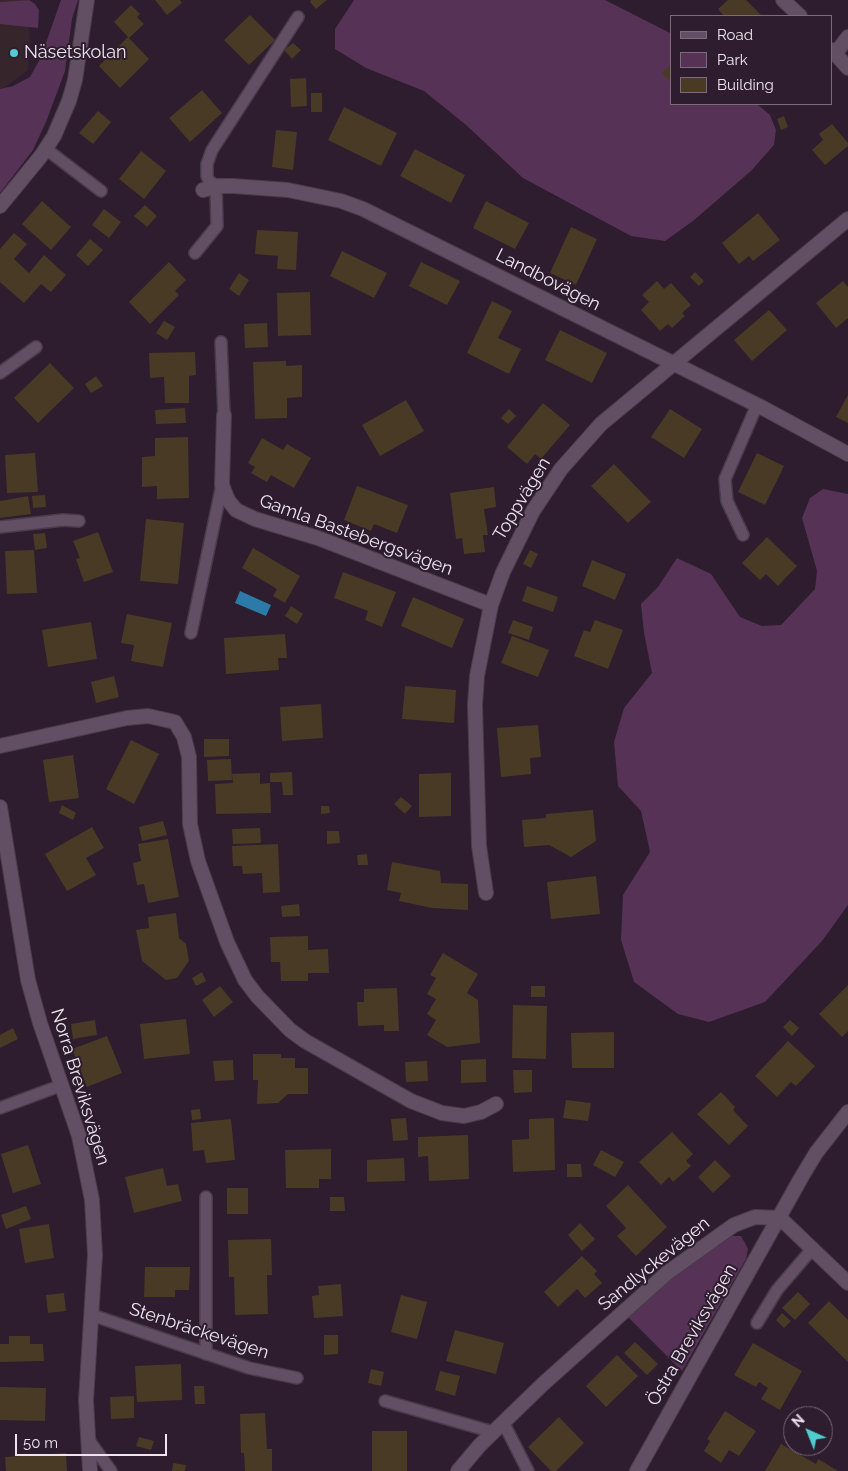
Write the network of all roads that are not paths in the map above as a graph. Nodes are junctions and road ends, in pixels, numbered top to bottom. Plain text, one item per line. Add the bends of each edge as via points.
1 (87, 0) edge
2 (783, 0) edge
3 (799, 15) edge
4 (298, 17) dead end
5 (848, 37) edge
6 (833, 52) edge
7 (848, 68) edge
8 (46, 148) junction
9 (209, 188) junction
10 (101, 191) dead end
11 (0, 206) edge
12 (848, 219) edge
13 (195, 252) dead end
14 (221, 342) dead end
15 (36, 347) dead end
16 (673, 364) junction
17 (0, 373) edge
18 (757, 405) junction
19 (224, 416) joint
20 (848, 454) edge
21 (222, 485) junction
22 (79, 521) dead end
23 (0, 527) edge
24 (743, 535) dead end
25 (491, 605) junction
26 (192, 633) dead end
27 (0, 746) edge
28 (0, 807) edge
29 (6, 877) edge
30 (486, 893) dead end
31 (62, 1085) junction
32 (496, 1104) dead end
33 (0, 1108) edge
34 (848, 1112) edge
35 (206, 1197) dead end
36 (780, 1218) junction
37 (812, 1248) junction
38 (848, 1282) edge
39 (92, 1315) junction
40 (757, 1322) dead end
41 (206, 1354) junction
42 (297, 1378) dead end
43 (385, 1401) dead end
44 (503, 1422) junction
45 (493, 1432) junction
46 (88, 1439) junction
47 (90, 1471) edge
48 (112, 1471) edge
49 (458, 1471) edge
50 (528, 1471) edge
51 (637, 1471) edge

1 - 8 street via 75,80 69,101
2 - 3 street
4 - 9 lane via 212,150 207,164
5 - 6 street
6 - 7 street
8 - 10 lane
8 - 11 street
9 - 13 lane via 218,226
9 - 16 street, Landbovägen via 288,190 341,201 407,230
12 - 16 street, Toppvägen
14 - 19 lane
15 - 17 lane
16 - 18 street, Landbovägen
16 - 25 street, Toppvägen via 601,424 561,469 520,536 502,572
18 - 20 street, Landbovägen
18 - 24 lane via 725,479 727,501
19 - 21 street, Gamla Bastebergsvägen
21 - 25 street, Gamla Bastebergsvägen via 236,510
21 - 26 lane, Gamla Bastebergsvägen
22 - 23 lane
25 - 30 street, Toppvägen via 478,666 475,705 479,846
27 - 32 street via 126,718 148,716 175,722 184,737 189,757 190,824 198,861 227,942 245,980 257,996 305,1041 411,1101 442,1113 464,1116
28 - 29 street, Norra Breviksvägen
29 - 31 street, Norra Breviksvägen via 28,980
31 - 33 lane
31 - 39 street, Norra Breviksvägen via 79,1136 92,1200 95,1255
34 - 36 street via 816,1153
35 - 41 lane
36 - 37 street
36 - 44 street, Sandlyckevägen via 755,1217 708,1241 667,1273
36 - 51 street, Östra Breviksvägen
37 - 38 street
37 - 40 lane via 777,1290
39 - 41 lane, Stenbräckevägen
39 - 46 street, Norra Breviksvägen via 86,1400
41 - 42 lane, Stenbräckevägen via 249,1368
43 - 45 lane
44 - 45 street, Sandlyckevägen
44 - 50 lane
45 - 49 street, Sandlyckevägen
46 - 47 street, Norra Breviksvägen
46 - 48 lane

